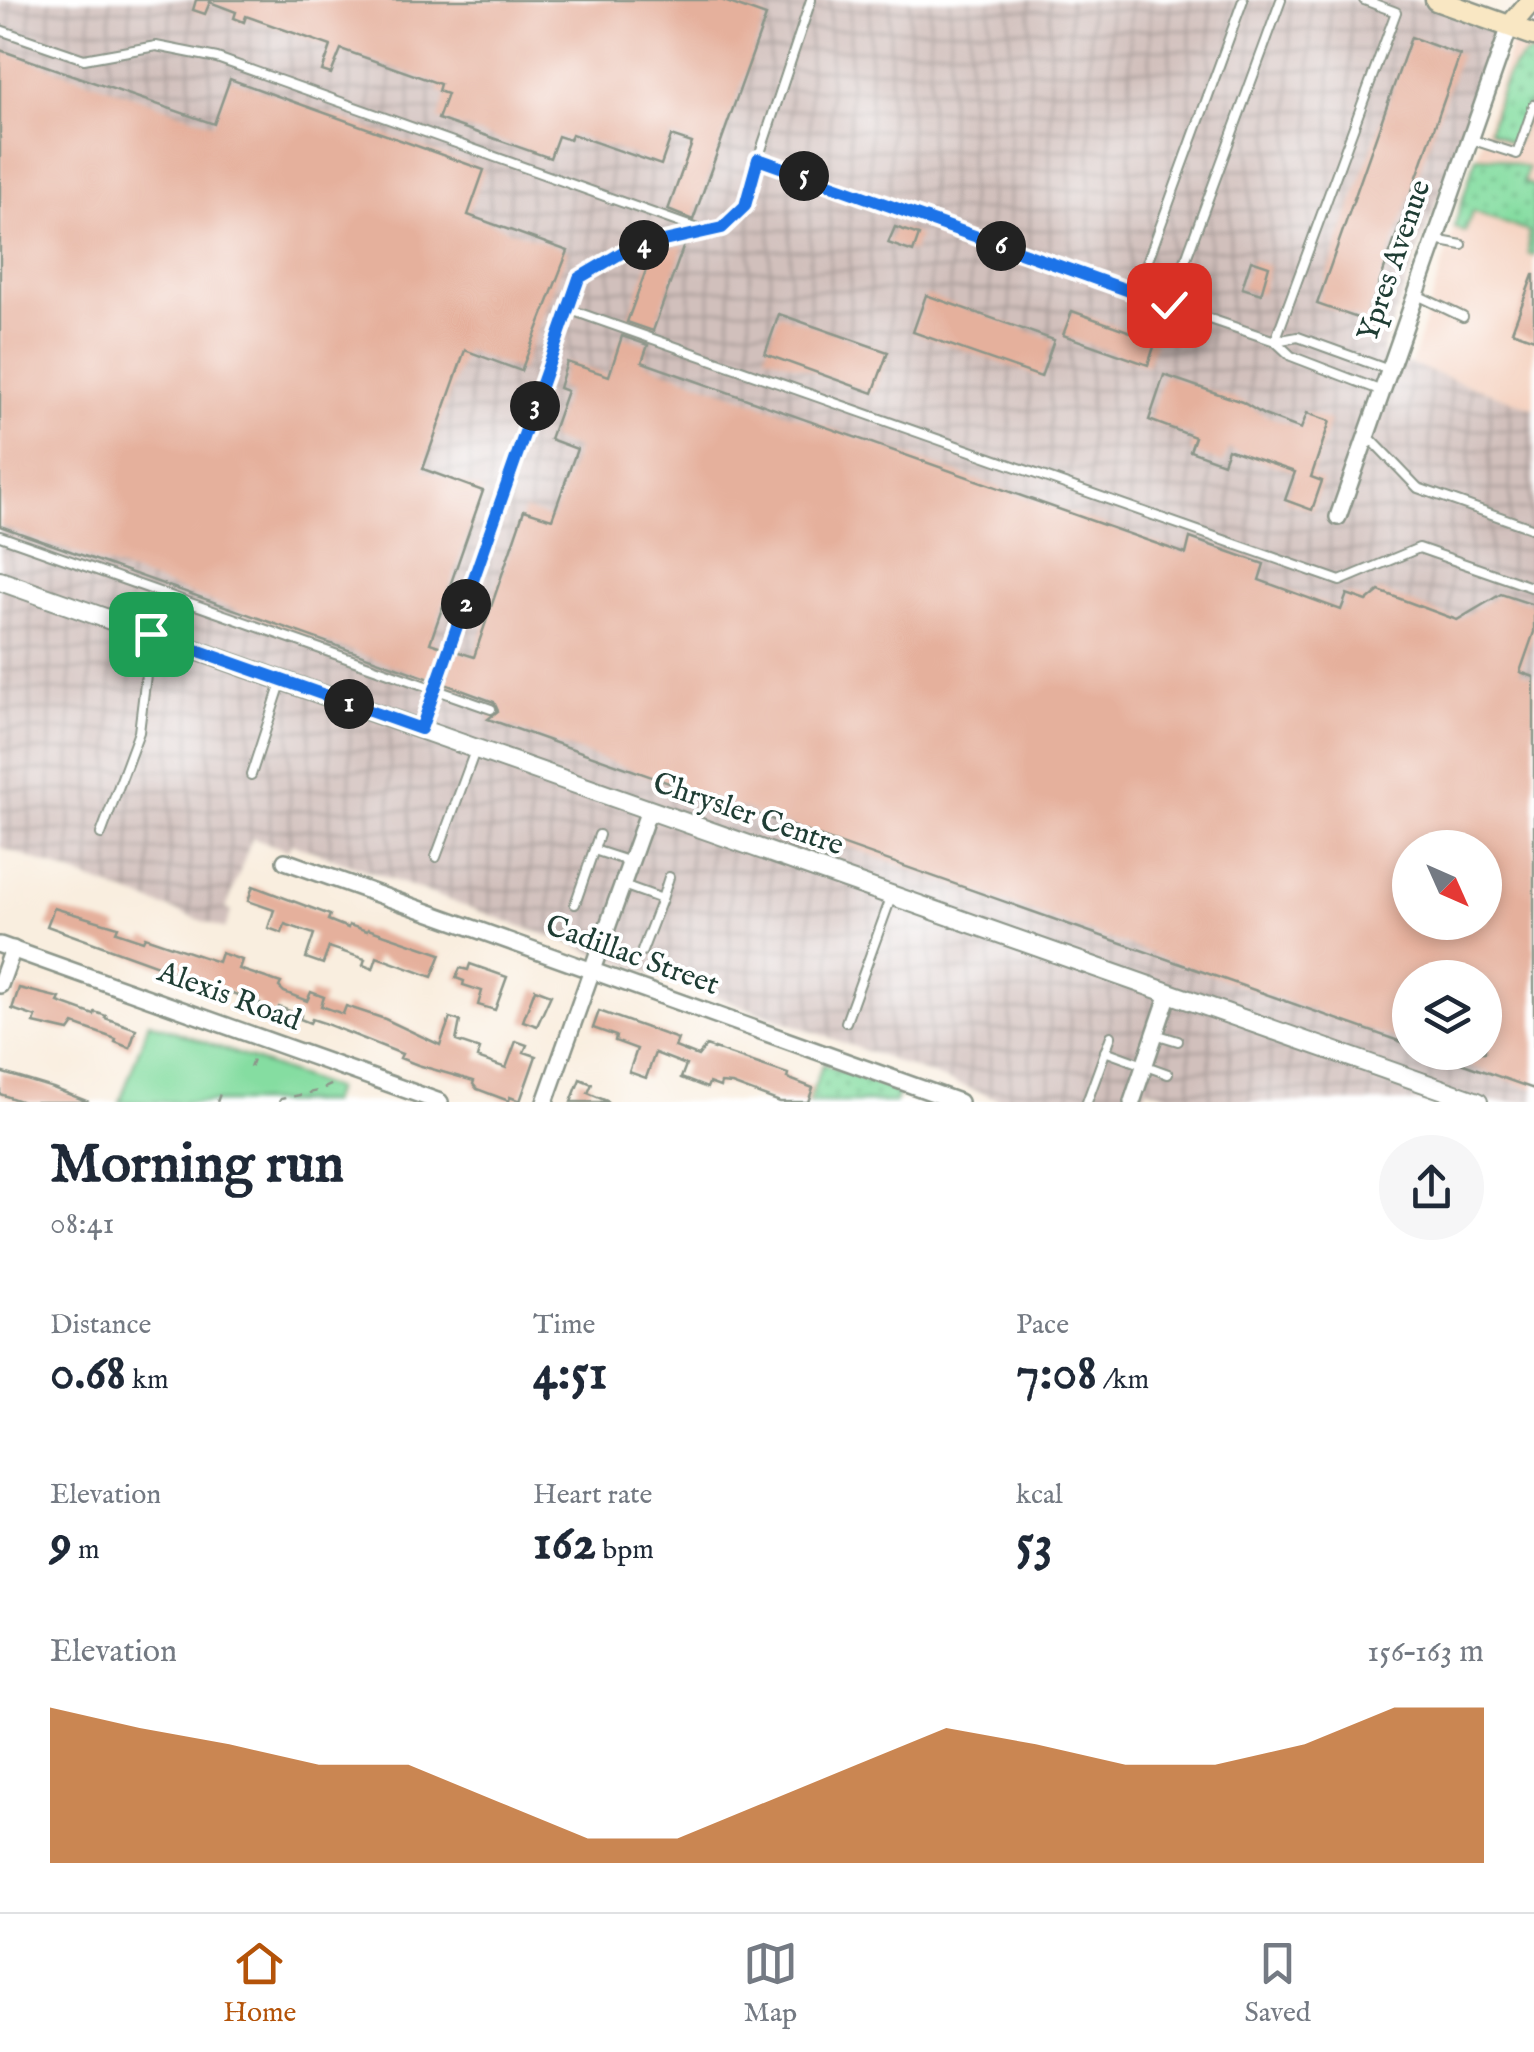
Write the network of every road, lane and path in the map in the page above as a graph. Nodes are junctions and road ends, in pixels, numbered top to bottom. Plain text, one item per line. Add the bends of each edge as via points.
1 (811, 0) edge
2 (1243, 0) edge
3 (1281, 0) edge
4 (1364, 0) edge
5 (1401, 0) edge
6 (1436, 0) edge
7 (1509, 0) edge
8 (1531, 1) edge
9 (1396, 12) junction
10 (1510, 26) junction
11 (0, 30) edge
12 (1534, 35) edge
13 (1534, 105) edge
14 (1470, 139) junction
15 (758, 159) junction
16 (706, 232) junction
17 (1434, 240) junction
18 (1462, 245) dead end
19 (1136, 293) junction
20 (1416, 294) junction
21 (1169, 305) junction
22 (568, 308) junction
23 (1463, 318) dead end
24 (1275, 341) junction
25 (1389, 370) junction
26 (1382, 391) junction
27 (1366, 434) junction
28 (1338, 517) dead end
29 (1534, 529) edge
30 (0, 536) edge
31 (0, 580) edge
32 (1534, 588) edge
33 (151, 634) junction
34 (282, 680) junction
35 (437, 690) junction
36 (491, 709) dead end
37 (421, 729) junction
38 (476, 748) junction
39 (251, 775) dead end
40 (649, 810) junction
41 (101, 834) dead end
42 (600, 834) dead end
43 (594, 850) junction
44 (436, 858) dead end
45 (285, 861) dead end
46 (630, 862) junction
47 (670, 878) dead end
48 (622, 885) junction
49 (892, 895) junction
50 (662, 899) junction
51 (575, 904) dead end
52 (6, 947) edge
53 (642, 951) dead end
54 (592, 971) junction
55 (0, 985) edge
56 (1169, 993) junction
57 (846, 1022) dead end
58 (1155, 1034) junction
59 (1110, 1036) dead end
60 (1178, 1041) dead end
61 (1105, 1051) junction
62 (255, 1054) dead end
63 (1144, 1066) junction
64 (250, 1067) dead end
65 (1168, 1074) dead end
66 (336, 1083) dead end
67 (221, 1091) dead end
68 (217, 1102) edge
69 (279, 1102) edge
70 (440, 1102) edge
71 (545, 1102) edge
72 (959, 1102) edge
73 (1087, 1102) edge
74 (1132, 1102) edge
75 (1478, 1102) edge

1 - 15 lane
2 - 19 lane
3 - 21 lane
4 - 9 lane
5 - 9 lane
6 - 10 main road
7 - 10 main road, Ypres Avenue
8 - 10 main road, Ypres Avenue
9 - 24 lane
10 - 12 main road
10 - 14 street, Ypres Avenue
11 - 16 lane via 84,59 156,46 217,58
13 - 14 lane via 1517,154
14 - 17 street, Ypres Avenue
15 - 16 lane via 745,206 722,228
15 - 19 lane
16 - 22 lane via 628,249 579,278
17 - 18 lane
17 - 20 street, Ypres Avenue
19 - 21 lane
20 - 23 lane
20 - 25 street, Ypres Avenue
21 - 24 lane
22 - 32 lane via 1340,581 1419,548
22 - 35 lane
24 - 25 lane via 1298,337
24 - 26 lane via 1290,356
25 - 26 street, Ypres Avenue
26 - 27 street, Ypres Avenue
27 - 28 street, Ypres Avenue
27 - 29 lane via 1418,488
30 - 35 lane
31 - 33 street, Chrysler Centre
33 - 34 street, Chrysler Centre
33 - 41 lane via 138,732
34 - 37 street, Chrysler Centre
34 - 39 lane
35 - 36 lane
35 - 37 lane
37 - 38 street, Chrysler Centre
38 - 40 street, Chrysler Centre
38 - 44 lane
40 - 46 street
40 - 49 street, Chrysler Centre
42 - 43 lane
43 - 46 lane
43 - 51 lane
45 - 54 street, Cadillac Street
46 - 48 street
47 - 50 lane
48 - 50 lane
48 - 54 street
49 - 56 street, Chrysler Centre
49 - 57 lane
50 - 53 lane
52 - 55 street
52 - 70 street, Alexis Road
54 - 71 street
54 - 72 street, Cadillac Street
56 - 58 street
56 - 75 street, Chrysler Centre
58 - 60 lane
58 - 63 street
59 - 61 lane
61 - 63 lane
61 - 73 lane
62 - 64 path
63 - 65 lane
63 - 74 street
66 - 69 path
67 - 68 path

